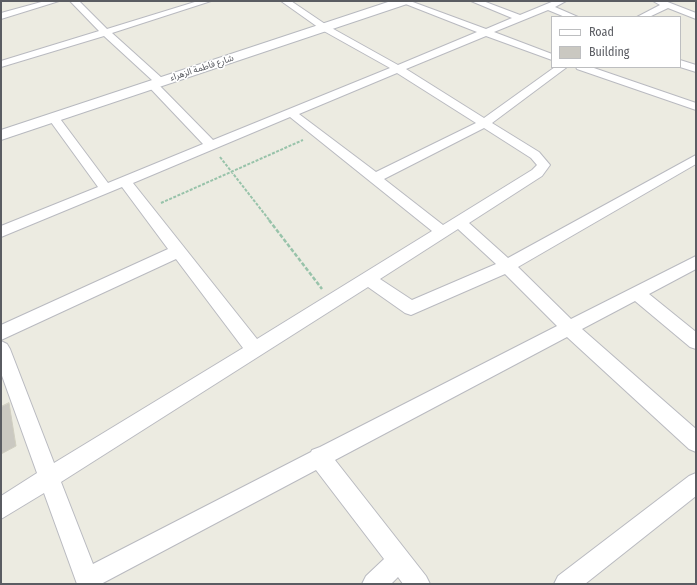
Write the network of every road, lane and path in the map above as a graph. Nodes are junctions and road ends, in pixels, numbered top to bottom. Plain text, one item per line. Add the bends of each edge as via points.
1 (32, 1) edge
2 (74, 1) edge
3 (207, 1) edge
4 (285, 1) edge
5 (377, 1) edge
6 (402, 1) edge
7 (475, 1) edge
8 (657, 1) edge
9 (47, 2) edge
10 (16, 3) dead end
11 (552, 3) edge
12 (667, 5) junction
13 (1, 16) edge
14 (572, 16) edge
15 (644, 16) edge
16 (696, 16) edge
17 (520, 18) junction
18 (320, 25) junction
19 (105, 32) junction
20 (484, 33) junction
21 (551, 57) edge
22 (681, 63) edge
23 (1, 64) edge
24 (397, 68) junction
25 (561, 68) edge
26 (584, 68) edge
27 (696, 69) edge
28 (154, 80) junction
29 (696, 107) edge
30 (290, 112) junction
31 (54, 118) junction
32 (484, 123) junction
33 (1, 125) edge
34 (318, 134) junction
35 (1, 136) edge
36 (211, 145) junction
37 (696, 159) edge
38 (232, 172) junction
39 (375, 178) junction
40 (124, 181) junction
41 (106, 188) junction
42 (147, 210) junction
43 (459, 222) junction
44 (1, 232) edge
45 (444, 232) junction
46 (178, 251) junction
47 (696, 262) edge
48 (507, 266) junction
49 (368, 279) junction
50 (637, 293) junction
51 (332, 302) junction
52 (569, 328) junction
53 (1, 333) edge
54 (696, 342) edge
55 (1, 350) edge
56 (255, 350) junction
57 (5, 374) edge
58 (696, 442) edge
59 (319, 457) junction
60 (49, 479) junction
61 (696, 483) edge
62 (1, 508) edge
63 (399, 560) junction
64 (88, 582) edge
65 (374, 584) edge
66 (418, 584) edge
67 (566, 584) edge

1 - 10 street
2 - 19 street
3 - 19 street
4 - 18 street
5 - 18 main road, شارع فاطمة الزهراء
6 - 18 main road, شارع فاطمة الزهراء
6 - 20 street
7 - 17 street
8 - 12 street
9 - 13 street
11 - 14 street
11 - 17 street
12 - 15 street
12 - 16 street
17 - 20 street
18 - 24 street
18 - 28 main road, شارع فاطمة الزهراء
19 - 23 street
19 - 28 street
20 - 21 street
20 - 24 street
22 - 27 street
24 - 30 street
24 - 32 street
25 - 32 street
26 - 29 street
28 - 31 main road, شارع فاطمة الزهراء
28 - 33 main road, شارع فاطمة الزهراء
28 - 36 street
30 - 34 street
30 - 36 street
31 - 35 main road, شارع فاطمة الزهراء
31 - 41 street
32 - 39 street
32 - 43 street via 535,155 544,165 537,173
34 - 38 path
34 - 39 street
36 - 38 path
36 - 40 street
37 - 48 street
38 - 42 path
38 - 51 path
39 - 45 street
40 - 41 street
40 - 42 street
41 - 44 street
42 - 46 street
43 - 45 street
43 - 48 street
45 - 49 street
46 - 53 street
46 - 56 street
47 - 50 street
48 - 49 street via 411,308
48 - 52 street
49 - 51 street
50 - 52 street
50 - 54 street
51 - 56 street
52 - 58 street
52 - 59 street
55 - 57 street
56 - 60 street
57 - 60 street
59 - 63 street
59 - 64 street
60 - 62 street
60 - 64 street
61 - 67 street
63 - 65 street
63 - 66 street

